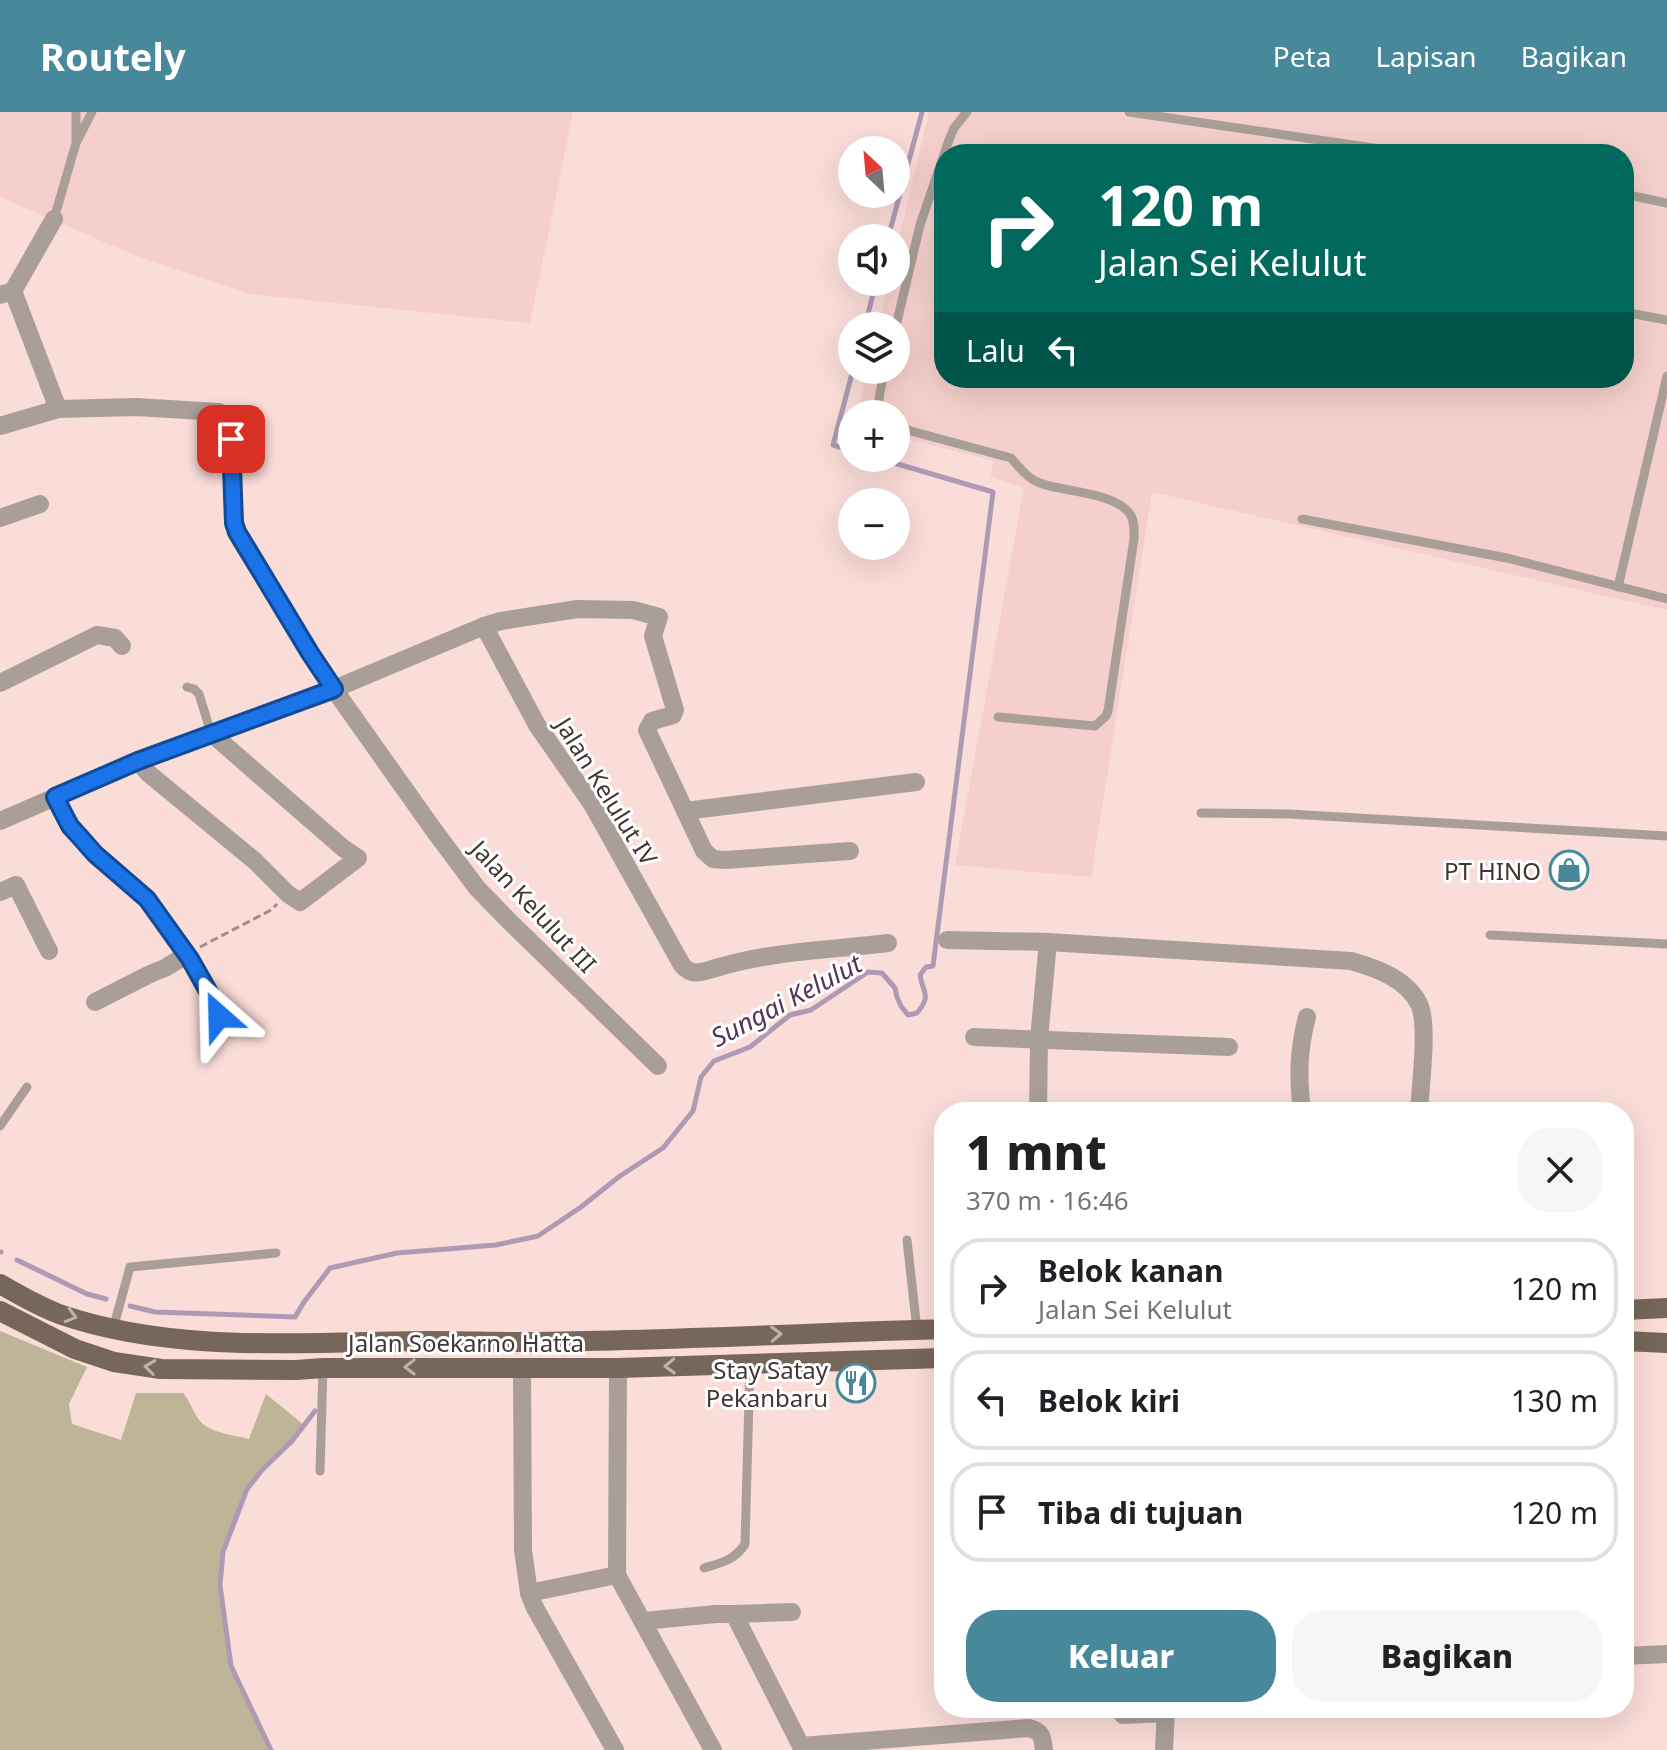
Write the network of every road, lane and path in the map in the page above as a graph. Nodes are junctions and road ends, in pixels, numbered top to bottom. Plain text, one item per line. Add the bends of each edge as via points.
1 (76, 112) edge
2 (92, 112) edge
3 (967, 112) edge
4 (1129, 112) edge
5 (76, 143) junction
6 (948, 144) edge
7 (1346, 144) edge
8 (934, 184) edge
9 (1634, 196) edge
10 (1667, 203) edge
11 (54, 219) joint
12 (7, 293) edge
13 (899, 312) edge
14 (1634, 314) edge
15 (1667, 320) edge
16 (1667, 376) edge
17 (58, 409) junction
18 (0, 426) edge
19 (910, 431) edge
20 (40, 504) dead end
21 (0, 518) edge
22 (1302, 519) dead end
23 (1618, 587) junction
24 (1667, 599) edge
25 (484, 626) junction
26 (122, 646) dead end
27 (0, 683) edge
28 (187, 687) dead end
29 (334, 689) junction
30 (998, 717) dead end
31 (211, 733) junction
32 (138, 761) junction
33 (916, 782) dead end
34 (55, 797) junction
35 (685, 811) junction
36 (1201, 813) dead end
37 (0, 821) edge
38 (1667, 836) edge
39 (850, 851) dead end
40 (0, 892) edge
41 (294, 898) junction
42 (1490, 935) dead end
43 (947, 940) dead end
44 (1048, 942) junction
45 (888, 943) dead end
46 (1667, 944) edge
47 (49, 951) dead end
48 (186, 955) junction
49 (95, 1002) dead end
50 (1307, 1017) dead end
51 (217, 1023) dead end
52 (974, 1037) dead end
53 (1039, 1039) junction
54 (1229, 1047) dead end
55 (658, 1066) dead end
56 (27, 1087) dead end
57 (1038, 1102) edge
58 (1301, 1102) edge
59 (1420, 1102) edge
60 (0, 1126) edge
61 (907, 1240) dead end
62 (276, 1253) dead end
63 (0, 1284) edge
64 (1667, 1308) edge
65 (1634, 1310) edge
66 (0, 1311) edge
67 (113, 1329) junction
68 (934, 1329) edge
69 (917, 1330) junction
70 (857, 1332) junction
71 (1634, 1341) edge
72 (1667, 1343) edge
73 (934, 1358) edge
74 (859, 1361) junction
75 (750, 1363) junction
76 (522, 1367) junction
77 (323, 1368) junction
78 (618, 1368) junction
79 (320, 1471) dead end
80 (704, 1568) dead end
81 (617, 1575) junction
82 (529, 1593) junction
83 (792, 1612) dead end
84 (734, 1614) junction
85 (643, 1621) junction
86 (1667, 1654) edge
87 (1634, 1656) edge
88 (1166, 1718) edge
89 (965, 1741) edge
90 (802, 1748) edge
91 (615, 1750) edge
92 (713, 1750) edge
93 (1044, 1750) edge
94 (1164, 1750) edge

1 - 5 lane
2 - 5 lane
3 - 6 lane
4 - 7 lane
5 - 11 lane
8 - 13 lane
9 - 10 lane
11 - 12 street
12 - 17 street
14 - 15 lane
16 - 23 lane
17 - 18 street
17 - 29 street, Jalan Kelulut III via 136,407 226,415 231,422 234,523 241,541
19 - 30 lane via 1011,458 1038,483 1110,501 1130,514 1134,525 1106,716 1095,726
20 - 21 street
22 - 23 lane via 1507,558
23 - 24 lane
25 - 29 street
25 - 35 street via 577,609 633,610 659,617 653,636 675,710 652,721 647,730
25 - 45 street, Jalan Kelulut IV via 537,725 592,804 687,971 696,974 743,960
26 - 27 street via 115,638 97,635
28 - 31 lane via 199,694
29 - 31 street
29 - 55 street, Jalan Kelulut III via 477,888
31 - 32 street
31 - 41 street via 358,858
32 - 34 street
32 - 41 street
33 - 35 street
34 - 37 street
34 - 48 street via 70,826 147,899
35 - 39 street via 713,859
36 - 38 lane
40 - 47 street via 16,885
41 - 48 path
42 - 46 lane
43 - 44 street
44 - 53 street
44 - 59 street via 1351,961 1375,968 1407,987 1420,1005 1424,1022
48 - 49 street
48 - 51 street via 217,1007
50 - 58 street via 1300,1046
52 - 53 street
53 - 54 street
53 - 57 street
56 - 60 lane
61 - 69 lane
62 - 67 lane via 130,1267
63 -> 67 main road, Jalan Soekarno Hatta via 60,1314
64 - 65 main road
77 -> 66 main road, Jalan Soekarno Hatta via 161,1369 114,1362 75,1349
67 -> 70 main road, Jalan Soekarno Hatta via 162,1338 303,1343
68 - 69 main road, Jalan Soekarno Hatta
69 - 70 main road, Jalan Soekarno Hatta
70 - 74 main road
71 - 72 main road
73 - 74 main road, Jalan Soekarno Hatta
74 - 75 main road, Jalan Soekarno Hatta
75 -> 78 main road, Jalan Soekarno Hatta
75 - 80 lane via 745,1544 728,1561
76 -> 77 main road, Jalan Soekarno Hatta
76 - 78 main road, Jalan Soekarno Hatta
76 - 82 street via 523,1550
77 - 79 lane
78 - 81 street
81 - 82 street
81 - 85 street
82 - 91 street
83 - 84 street
84 - 85 street
84 - 90 street
85 - 92 street
86 - 87 street
88 - 94 street
89 - 90 street
89 - 93 street via 1029,1728 1042,1737

